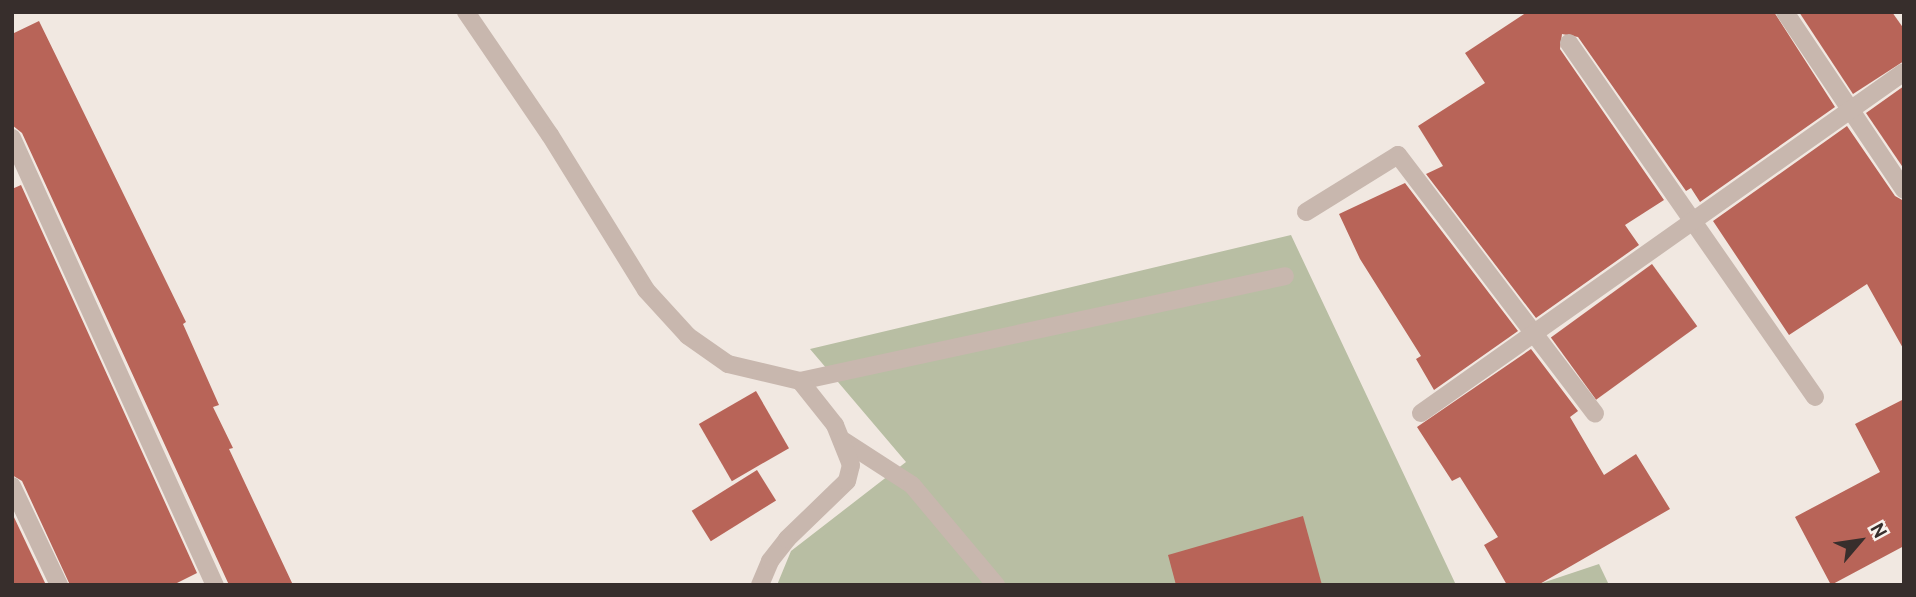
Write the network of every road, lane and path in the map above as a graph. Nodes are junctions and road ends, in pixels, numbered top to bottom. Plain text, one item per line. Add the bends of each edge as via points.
1 (467, 12) edge
2 (1785, 12) edge
3 (1569, 43) dead end
4 (1904, 72) edge
5 (1850, 111) junction
6 (12, 138) edge
7 (1904, 190) edge
8 (1306, 212) dead end
9 (1695, 221) junction
10 (1285, 276) dead end
11 (1536, 334) junction
12 (800, 381) junction
13 (1815, 397) dead end
14 (1421, 413) dead end
15 (1595, 414) dead end
16 (844, 441) junction
17 (12, 486) edge
18 (209, 582) edge
19 (59, 585) edge
20 (760, 585) edge
21 (996, 585) edge

1 - 12 street via 646,290 671,318 728,364
2 - 5 street
3 - 9 street
4 - 5 street
5 - 7 street
5 - 9 street
6 - 18 street
8 - 11 street via 1398,155
9 - 11 street
9 - 13 street
10 - 12 street
11 - 14 street
11 - 15 street
12 - 16 street
16 - 20 street via 851,465 847,481 787,539 770,561
16 - 21 street via 912,485
17 - 19 street

